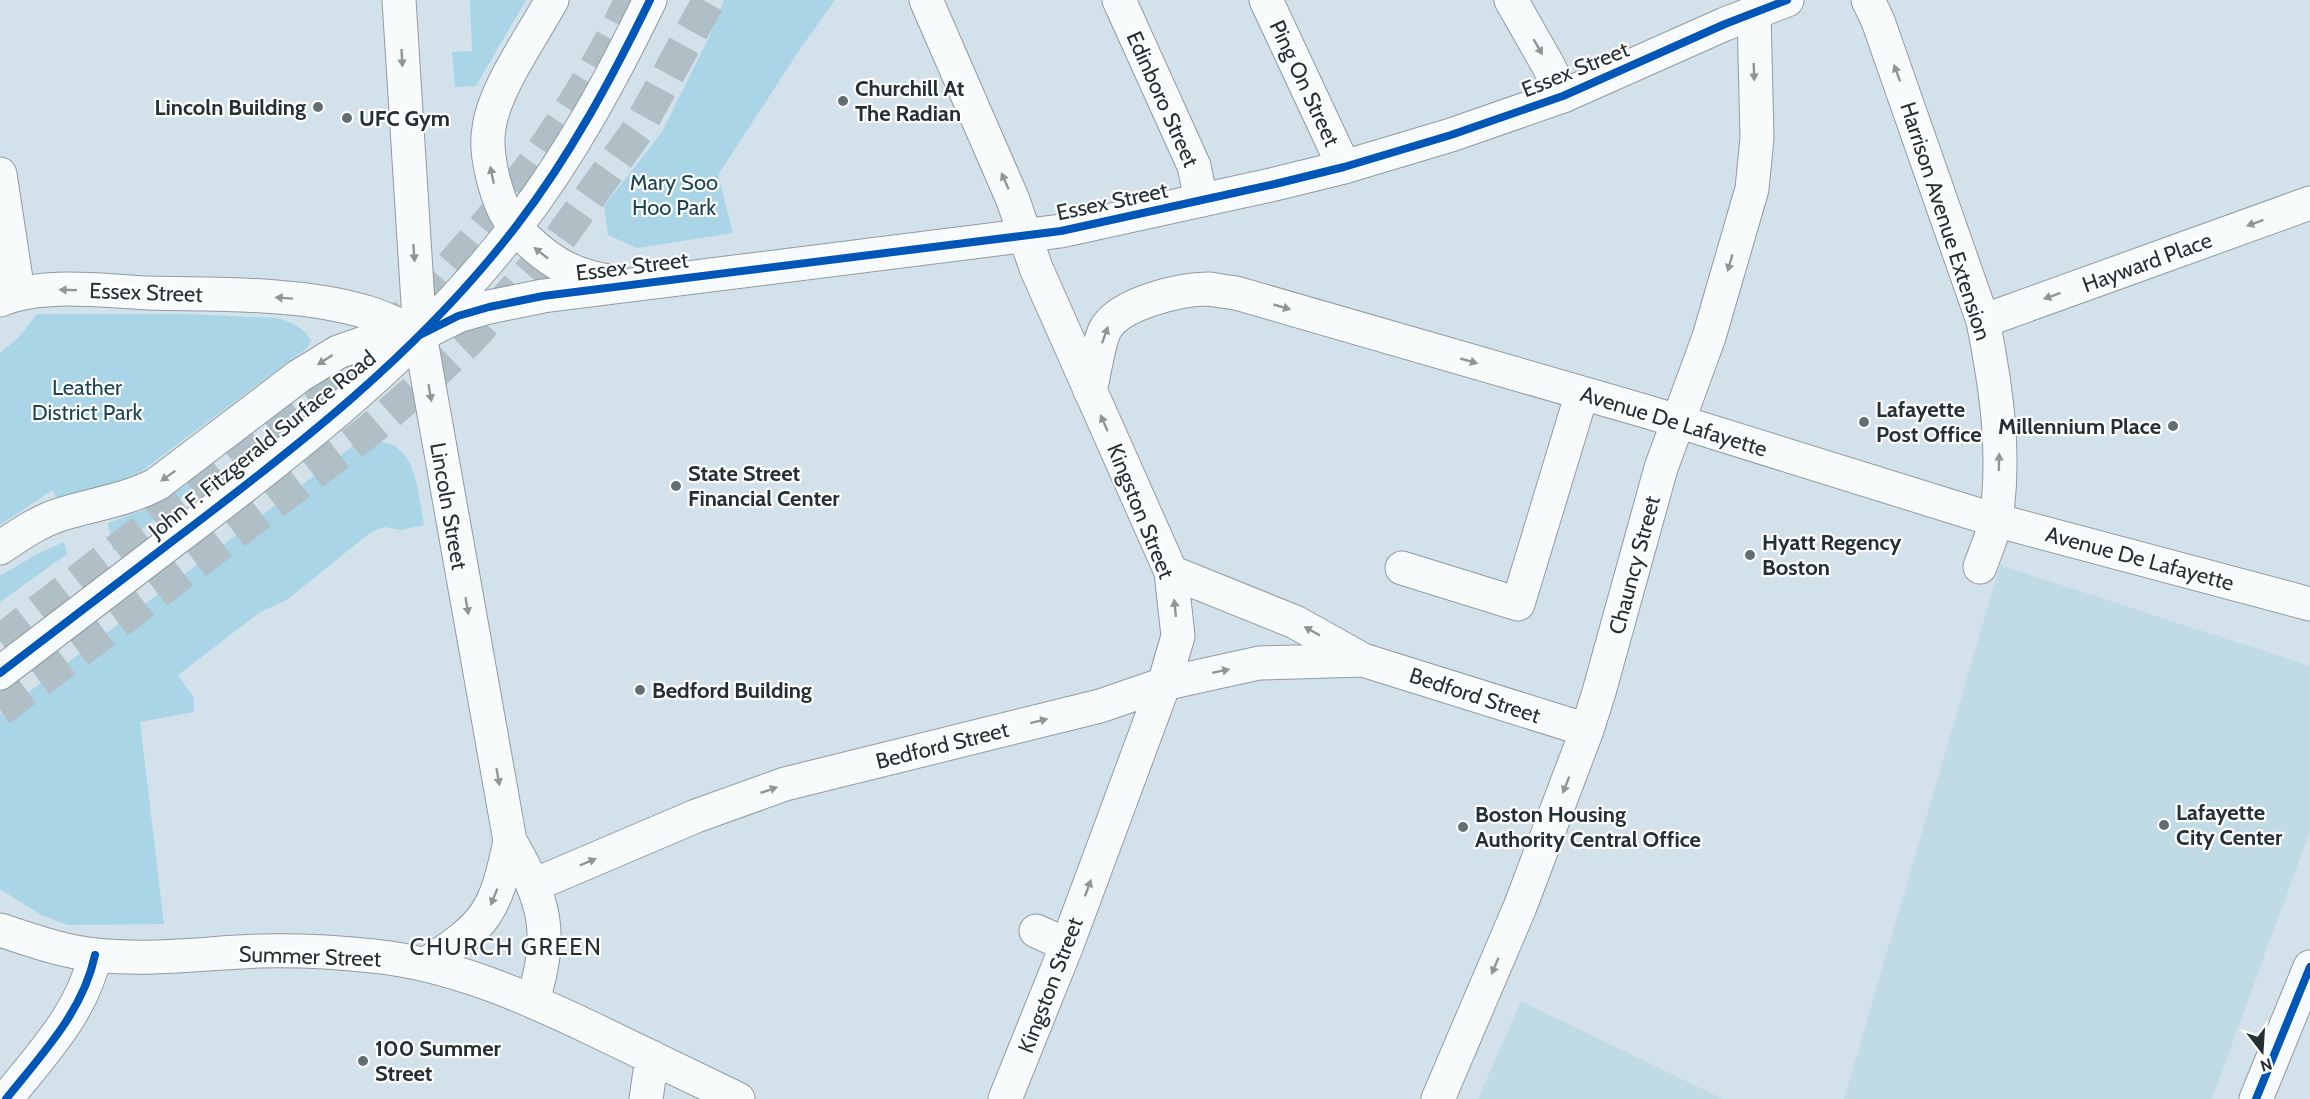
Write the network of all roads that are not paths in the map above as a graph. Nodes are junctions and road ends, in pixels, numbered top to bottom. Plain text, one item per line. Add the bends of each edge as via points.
1 (399, 0) edge
2 (552, 0) edge
3 (650, 0) edge
4 (926, 0) edge
5 (1119, 0) edge
6 (1266, 0) edge
7 (1511, 0) edge
8 (1787, 0) edge
9 (1868, 0) edge
10 (1754, 13) junction
11 (1563, 96) junction
12 (1344, 167) junction
13 (0, 174) edge
14 (1201, 200) junction
15 (2310, 203) edge
16 (515, 228) junction
17 (1026, 235) junction
18 (635, 284) junction
19 (9, 296) edge
20 (1983, 321) junction
21 (420, 335) junction
22 (1090, 391) junction
23 (1582, 393) junction
24 (1677, 423) junction
25 (1995, 520) junction
26 (0, 548) edge
27 (1980, 567) dead end
28 (1402, 568) dead end
29 (1171, 572) junction
30 (2310, 604) edge
31 (1363, 660) junction
32 (0, 673) edge
33 (1164, 684) junction
34 (1587, 730) junction
35 (510, 841) junction
36 (534, 885) junction
37 (0, 930) edge
38 (1036, 931) dead end
39 (1067, 945) junction
40 (95, 955) junction
41 (426, 964) junction
42 (2310, 967) edge
43 (533, 1000) junction
44 (652, 1057) junction
45 (6, 1099) edge
46 (646, 1099) edge
47 (738, 1099) edge
48 (1005, 1099) edge
49 (1438, 1099) edge
50 (2256, 1099) edge

1 -> 21 main road, Lincoln Street
16 -> 2 main road via 498,198 487,148 489,126 507,80
3 - 16 main road, John F. Fitzgerald Surface Road via 581,130
17 -> 4 main road, Kingston Street
5 - 14 main road, Edinboro Street via 1194,166
6 - 12 main road, Ping On Street
7 -> 11 main road
8 - 10 main road, Essex Street
20 -> 9 main road, Harrison Avenue Extension
10 - 11 main road, Essex Street
10 -> 24 main road, Chauncy Street via 1757,138 1752,189 1709,337
11 - 12 main road, Essex Street
12 - 14 main road, Essex Street
13 - 19 main road
14 - 17 main road, Essex Street
15 -> 20 main road, Hayward Place
18 -> 16 main road via 596,279 568,270 540,254
16 - 21 main road, John F. Fitzgerald Surface Road
17 - 18 main road, Essex Street
17 - 22 main road, Kingston Street via 1036,268
18 - 21 main road, Essex Street via 489,307 458,316
21 -> 19 main road, Essex Street via 366,312 294,299 73,290
25 -> 20 main road, Harrison Avenue Extension via 1999,427
21 -> 26 main road via 384,336 338,352 299,376 157,484 129,496 61,514
21 - 32 main road, John F. Fitzgerald Surface Road via 287,453
21 -> 35 main road, Lincoln Street
22 -> 23 main road, Avenue De Lafayette via 1105,329 1113,319 1136,305 1165,295 1207,289 1236,293
29 -> 22 main road, Kingston Street
23 - 24 main road, Avenue De Lafayette
23 - 28 main road via 1518,604
24 - 25 main road, Avenue De Lafayette
24 - 34 main road, Chauncy Street
25 - 27 main road, Harrison Avenue Extension
25 - 30 main road, Avenue De Lafayette
31 -> 29 main road, Bedford Street via 1295,622
33 -> 29 main road, Kingston Street via 1178,636
33 -> 31 main road, Bedford Street via 1259,663
31 - 34 main road, Bedford Street
36 -> 33 main road, Bedford Street via 696,816 785,784 1100,706
39 -> 33 main road, Kingston Street
34 -> 49 main road, Chauncy Street via 1520,908
35 - 36 main road, Lincoln Street
35 -> 41 main road via 494,901 482,921 464,939
36 - 43 main road, Lincoln Street via 544,916 545,945
37 - 40 main road, Summer Street
38 - 39 main road
39 - 48 main road, Kingston Street
40 - 41 main road, Summer Street via 171,958 261,951 374,956
40 - 45 main road via 91,973 68,1021
41 - 43 main road, Summer Street
42 - 50 main road
43 - 44 main road, Summer Street
44 - 46 main road
44 - 47 main road, Summer Street

